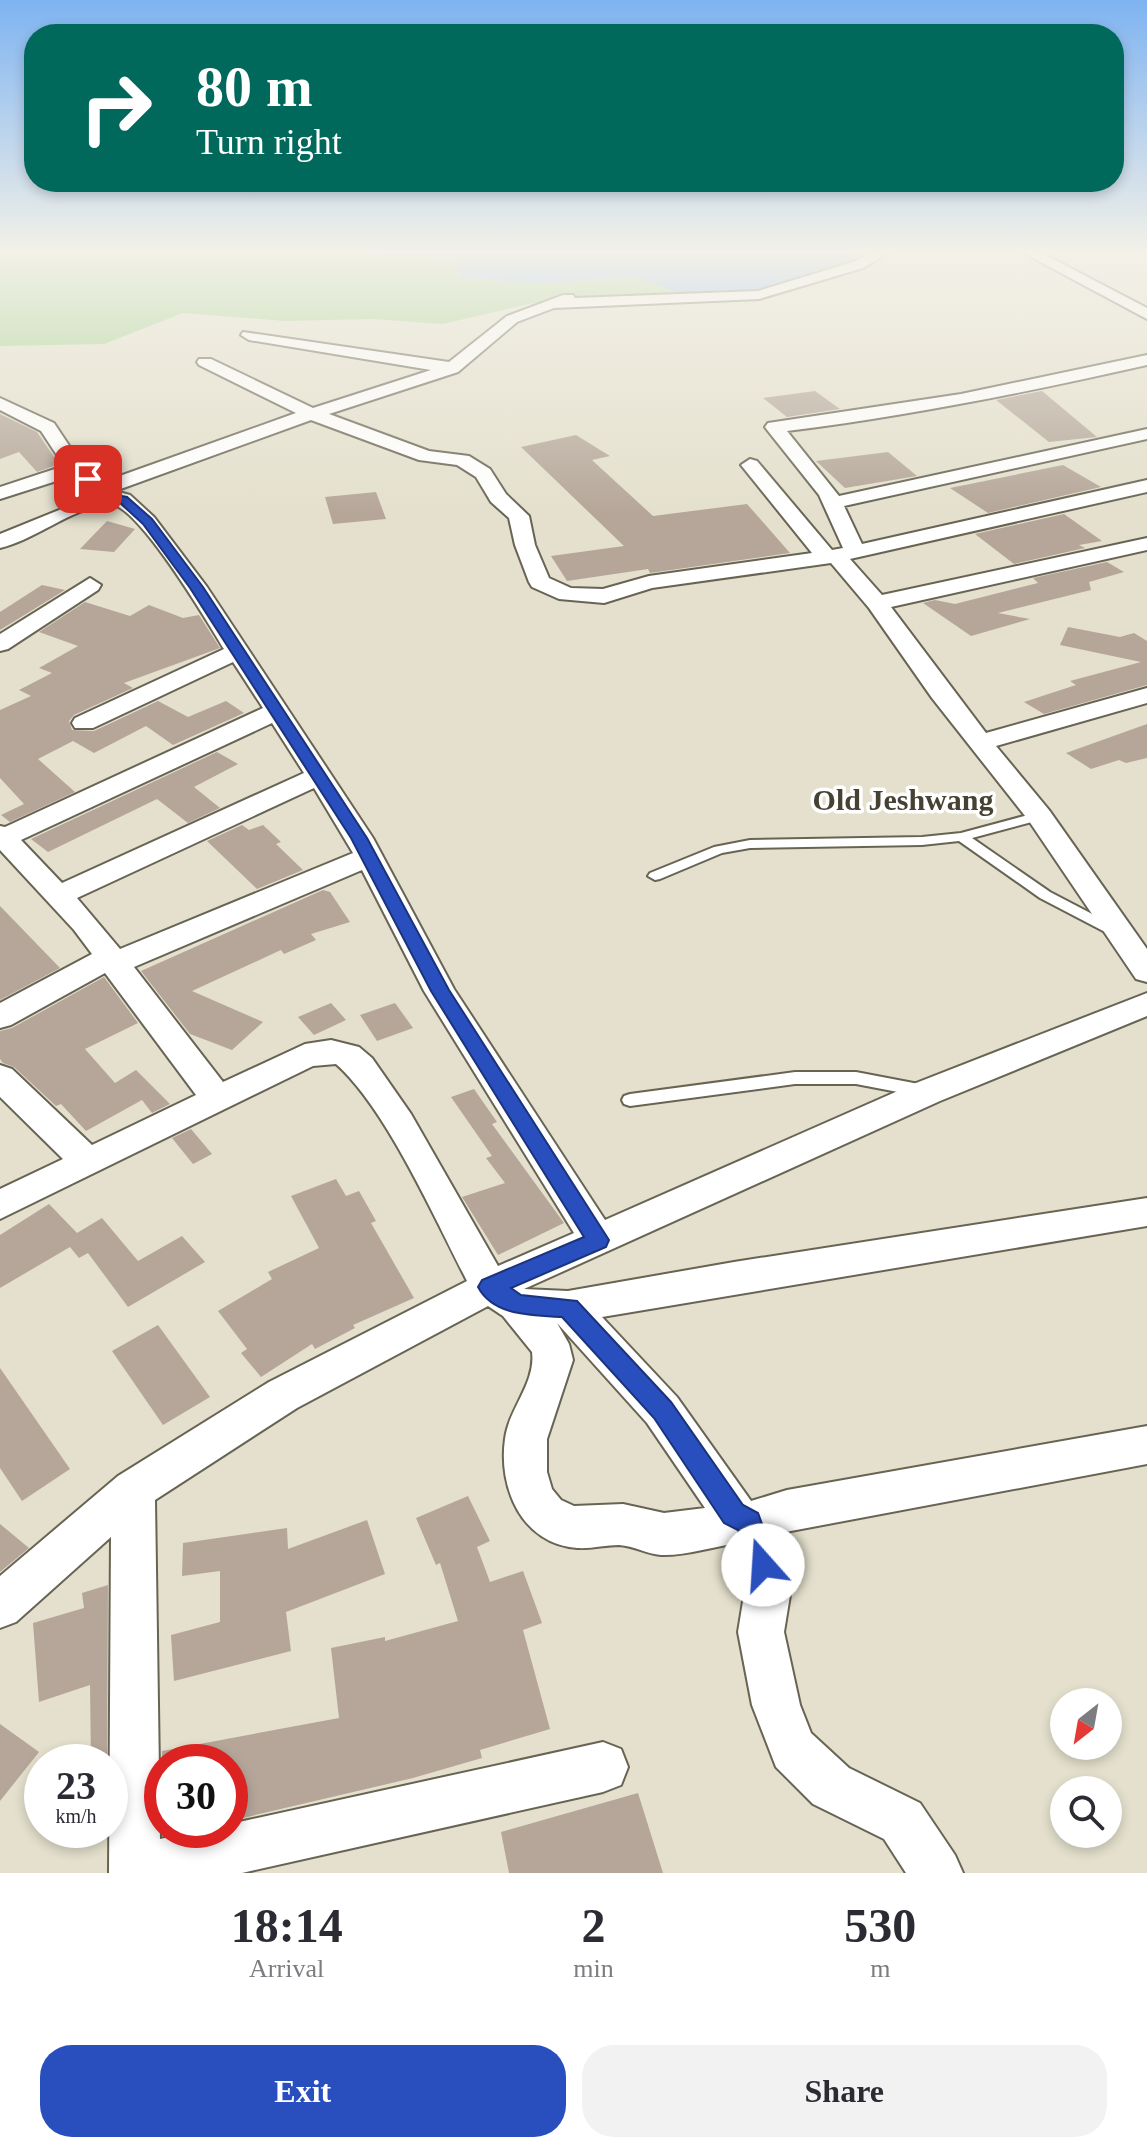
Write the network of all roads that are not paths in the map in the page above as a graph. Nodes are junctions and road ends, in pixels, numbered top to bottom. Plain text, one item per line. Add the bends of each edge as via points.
1 (270, 338) edge
2 (488, 338) edge
3 (1147, 360) edge
4 (205, 362) dead end
5 (452, 368) junction
6 (0, 403) edge
7 (311, 414) junction
8 (1147, 434) edge
9 (750, 465) dead end
10 (75, 469) junction
11 (1147, 486) edge
12 (0, 493) edge
13 (106, 494) junction
14 (832, 503) junction
15 (0, 542) edge
16 (1147, 544) edge
17 (839, 555) junction
18 (90, 585) dead end
19 (877, 603) junction
20 (0, 644) edge
21 (238, 651) junction
22 (1147, 695) edge
23 (277, 711) junction
24 (84, 723) dead end
25 (982, 742) junction
26 (319, 776) junction
27 (1039, 816) junction
28 (2, 836) edge
29 (962, 837) junction
30 (369, 857) junction
31 (655, 876) dead end
32 (58, 896) junction
33 (1121, 935) junction
34 (113, 960) junction
35 (1147, 972) edge
36 (1147, 1004) edge
37 (0, 1017) edge
38 (0, 1077) edge
39 (928, 1092) junction
40 (218, 1099) junction
41 (630, 1100) dead end
42 (88, 1162) junction
43 (0, 1205) edge
44 (1147, 1212) edge
45 (598, 1240) junction
46 (504, 1296) junction
47 (568, 1307) junction
48 (1147, 1445) edge
49 (133, 1490) junction
50 (749, 1522) junction
51 (0, 1606) edge
52 (603, 1767) dead end
53 (135, 1872) edge
54 (937, 1873) edge

1 - 5 street
2 - 5 street
3 - 14 street via 1035,386 774,427
4 - 7 street
5 - 7 street
6 - 10 street via 48,427
7 - 13 street
7 - 17 street via 426,456 462,460 483,473 498,498 519,516 540,582 567,594 604,596 649,582
8 - 14 street
9 - 17 street
10 - 12 street
10 - 13 street
11 - 17 street
13 - 15 street
13 - 21 street via 123,499 147,521
14 - 17 street
16 - 19 street
17 - 19 street
18 - 20 street
19 - 25 street
21 - 23 street
21 - 24 street
22 - 25 street
23 - 26 street
23 - 28 street
25 - 27 street
26 - 30 street
26 - 32 street
27 - 29 lane
27 - 33 street
28 - 32 street
29 - 31 lane via 750,844 719,850
29 - 33 lane via 1045,895
30 - 34 street
30 - 45 street via 440,991
32 - 34 street
33 - 35 street
34 - 37 street
34 - 40 street
36 - 39 street
38 - 42 street
39 - 41 lane via 856,1078 795,1078
39 - 45 street
40 - 42 street
40 - 46 street via 305,1056 330,1050 350,1056 383,1096
42 - 43 street
44 - 47 street
45 - 46 street
46 - 47 street
46 - 49 street via 283,1395
46 - 50 street via 547,1339 553,1361 529,1423 523,1464 535,1500 549,1520 572,1527 640,1527 660,1534
47 - 50 street via 662,1410 734,1514
48 - 50 street via 787,1510
49 - 51 street
49 - 53 street
50 - 54 street via 769,1583 761,1632 776,1705 793,1750 831,1786 902,1821
52 - 53 street

